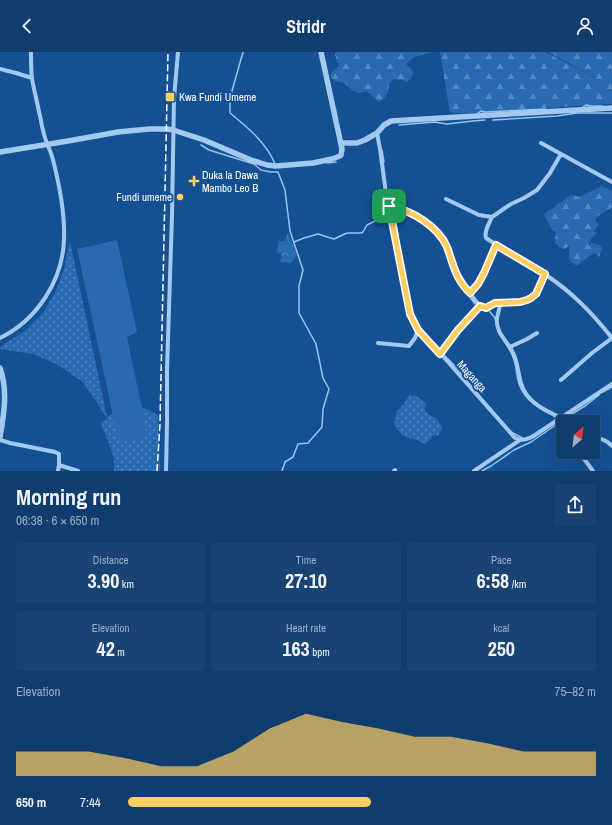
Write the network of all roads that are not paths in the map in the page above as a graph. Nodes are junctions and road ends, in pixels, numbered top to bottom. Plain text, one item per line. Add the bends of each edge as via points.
1 (31, 52) edge
2 (178, 52) edge
3 (321, 52) edge
4 (0, 69) edge
5 (32, 78) junction
6 (612, 108) edge
7 (173, 130) junction
8 (377, 133) junction
9 (341, 143) junction
10 (541, 143) dead end
11 (47, 145) junction
12 (0, 152) edge
13 (561, 154) junction
14 (612, 182) edge
15 (446, 199) dead end
16 (389, 206) junction
17 (492, 217) junction
18 (496, 245) junction
19 (545, 274) junction
20 (470, 293) junction
21 (500, 303) junction
22 (480, 306) junction
23 (418, 330) junction
24 (537, 333) dead end
25 (0, 338) edge
26 (612, 338) edge
27 (378, 343) dead end
28 (510, 347) junction
29 (440, 354) junction
30 (0, 368) edge
31 (561, 380) dead end
32 (612, 384) edge
33 (567, 415) edge
34 (556, 416) edge
35 (556, 422) edge
36 (600, 438) edge
37 (0, 439) edge
38 (520, 440) junction
39 (612, 446) edge
40 (584, 459) edge
41 (59, 465) junction
42 (58, 471) edge
43 (78, 471) edge
44 (166, 471) edge
45 (474, 471) edge
46 (593, 471) edge

1 - 5 street
2 - 7 street
3 - 9 street
4 - 5 street
5 - 11 street
6 - 8 street via 391,121
7 - 9 street via 251,160 276,166 336,158 342,153
7 - 11 street via 118,132
7 - 44 street
8 - 9 street via 357,143
8 - 16 street, Maganga
10 - 13 street
11 - 12 street
11 - 25 street via 55,164 62,208 64,239 60,265 39,307 27,321
13 - 14 street
13 - 17 street via 537,190
15 - 17 street via 479,215
16 - 20 street via 418,217 442,236 456,275
16 - 23 street, Maganga via 410,314
17 - 18 street via 485,237
18 - 19 street
18 - 20 street via 484,273
19 - 21 street via 536,294 531,298
19 - 26 street via 575,297
20 - 22 street
21 - 22 street via 486,308
21 - 28 street via 497,317 499,332
22 - 29 street
23 - 27 street via 408,346
23 - 29 street, Maganga
24 - 28 street
26 - 31 street
28 - 34 street via 523,390 536,405
29 - 38 street, Maganga via 515,438
30 - 37 street via 5,384
32 - 33 street
35 - 38 street via 532,437
36 - 39 street
37 - 41 street via 55,452 60,456
38 - 45 street
40 - 46 street
41 - 42 street
41 - 43 street

